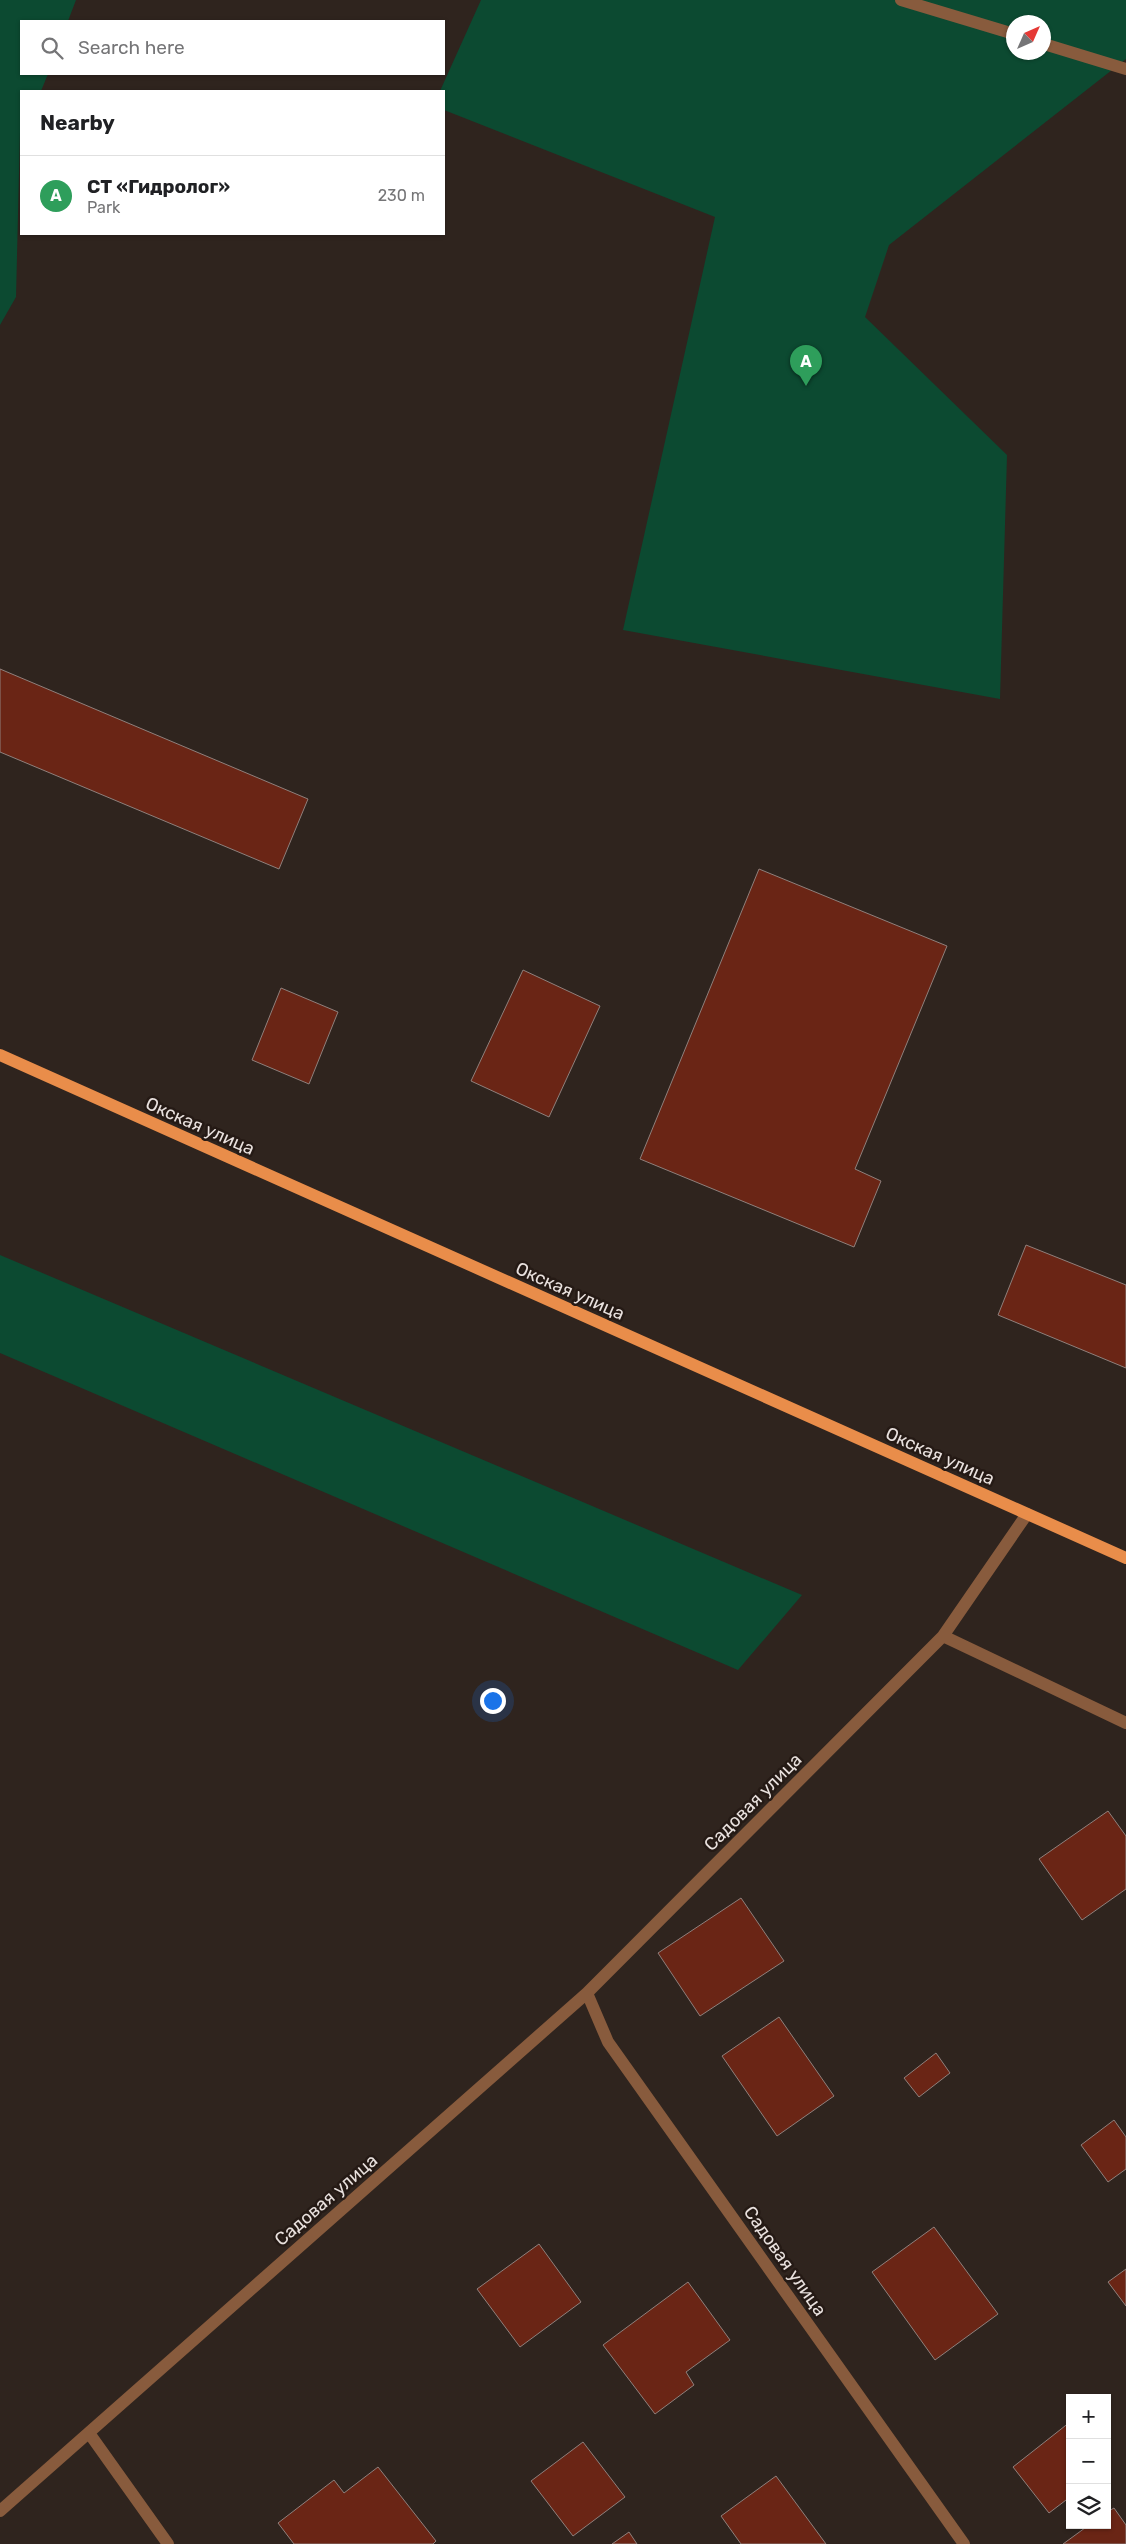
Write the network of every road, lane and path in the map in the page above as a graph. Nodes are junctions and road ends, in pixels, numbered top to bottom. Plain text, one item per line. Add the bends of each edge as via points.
1 (901, 0) edge
2 (1006, 32) edge
3 (1051, 46) edge
4 (1126, 69) edge
5 (0, 1055) edge
6 (1027, 1514) junction
7 (1126, 1558) edge
8 (943, 1636) junction
9 (1126, 1723) edge
10 (587, 1993) junction
11 (89, 2433) junction
12 (0, 2511) edge
13 (168, 2544) edge
14 (964, 2544) edge

1 - 2 street
3 - 4 street
5 - 6 main road, Окская улица
6 - 7 main road, Окская улица
6 - 8 street, Садовая улица
8 - 9 street
8 - 10 street, Садовая улица
10 - 11 street, Садовая улица
10 - 14 street, Садовая улица via 608,2042
11 - 12 street, Садовая улица
11 - 13 street

